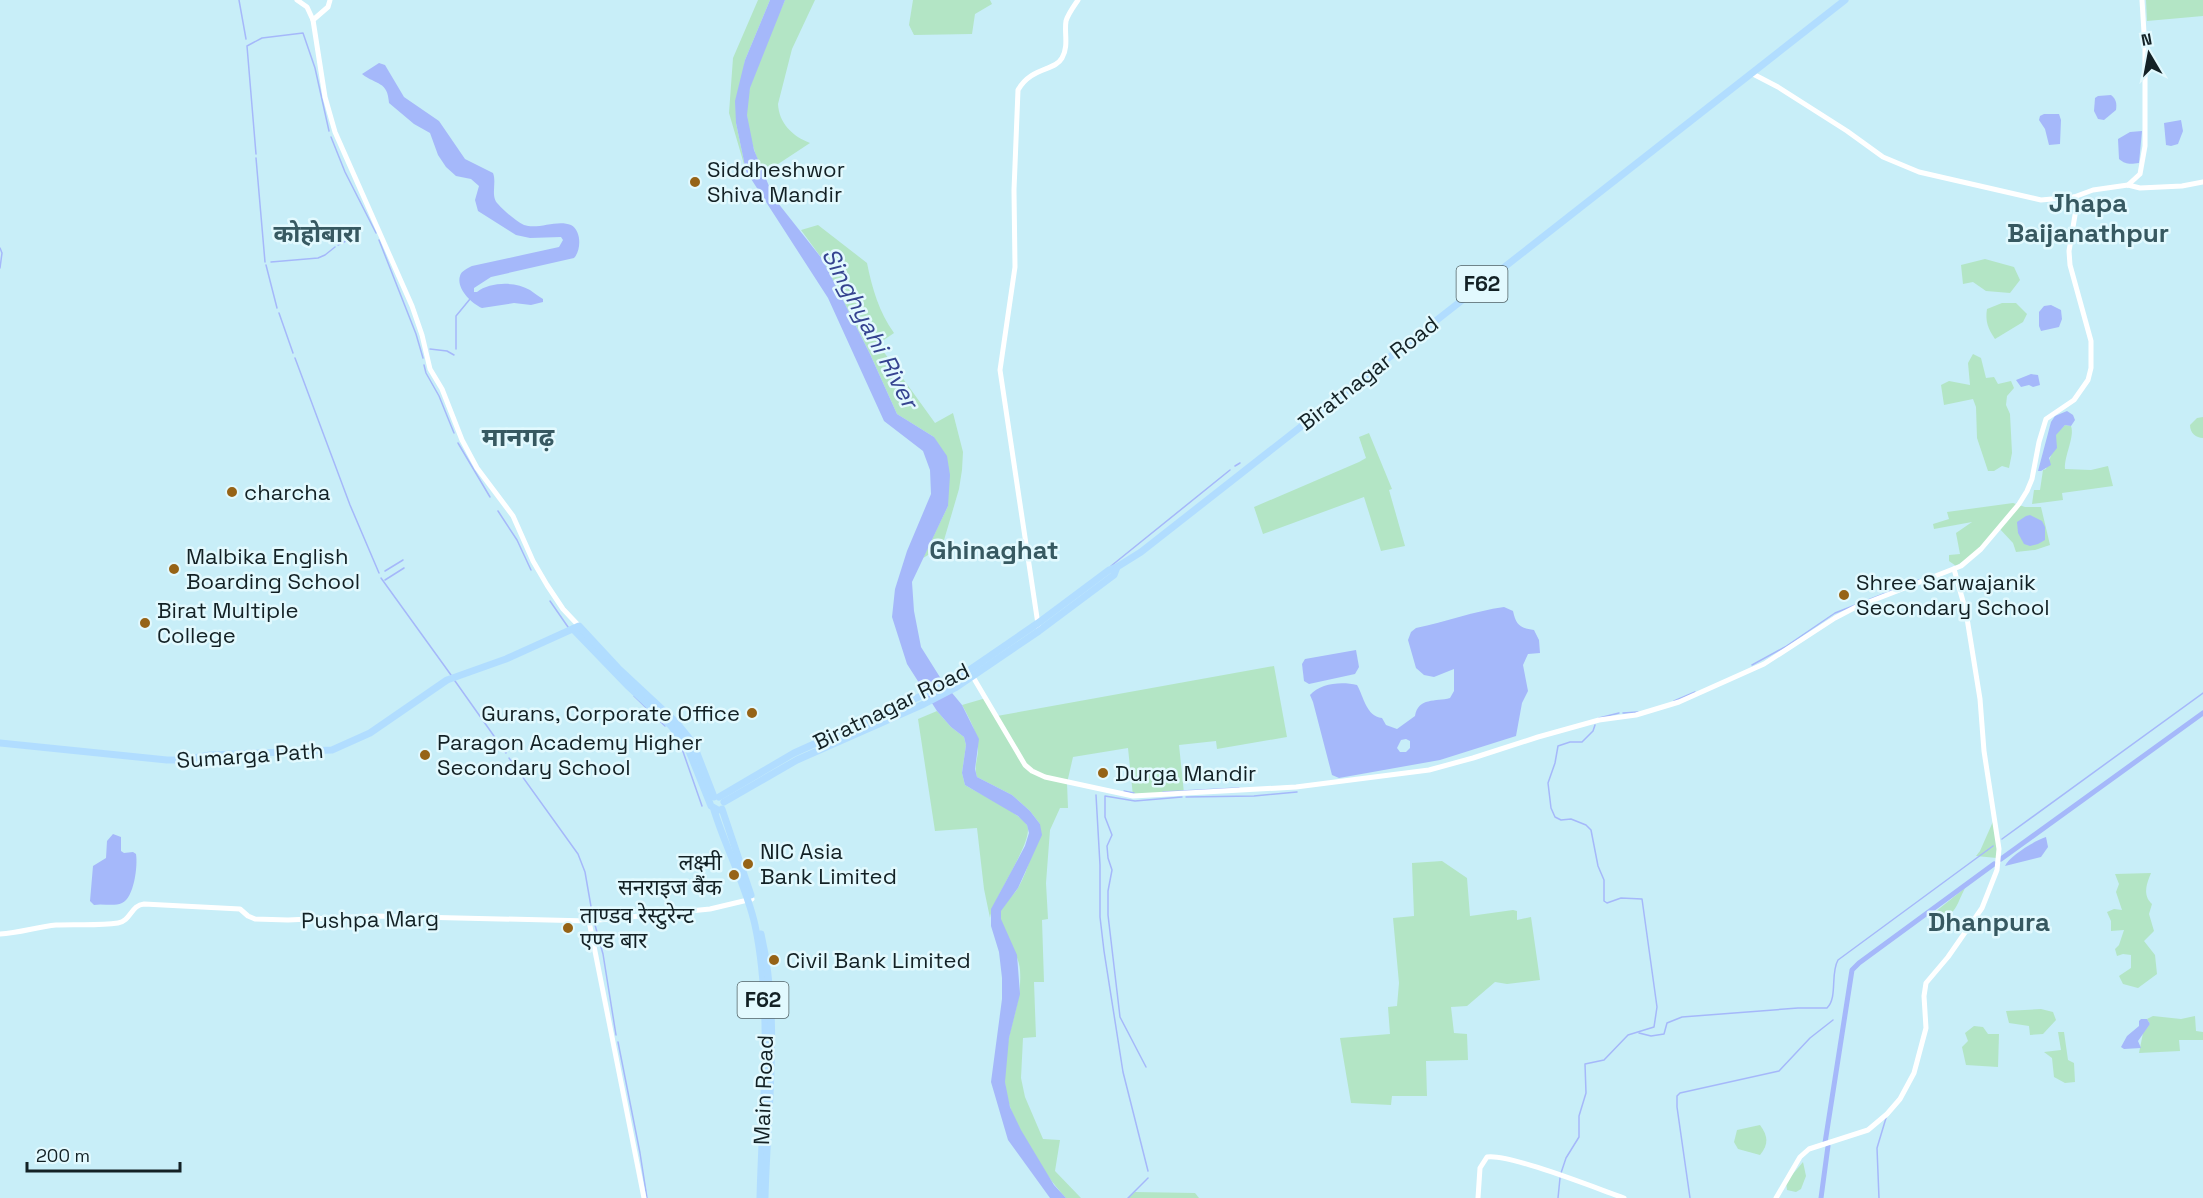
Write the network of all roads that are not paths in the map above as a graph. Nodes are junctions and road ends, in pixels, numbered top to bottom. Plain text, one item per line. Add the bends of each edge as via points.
1 (297, 0) edge
2 (330, 0) edge
3 (1078, 0) edge
4 (1845, 0) edge
5 (2142, 0) edge
6 (313, 23) junction
7 (1753, 74) junction
8 (2140, 174) junction
9 (2203, 182) edge
10 (2128, 185) junction
11 (2140, 188) junction
12 (2074, 197) junction
13 (1954, 569) junction
14 (1038, 627) junction
15 (576, 628) junction
16 (972, 676) junction
17 (953, 685) junction
18 (0, 743) edge
19 (717, 803) junction
20 (750, 899) junction
21 (589, 921) junction
22 (0, 933) edge
23 (644, 1198) edge
24 (760, 1198) edge
25 (765, 1198) edge
26 (1478, 1198) edge
27 (1624, 1198) edge
28 (1776, 1198) edge

1 - 6 street via 307,7
2 - 6 street
3 - 14 street via 1066,19 1063,57 1058,64 1023,80 1018,90 1015,267 1000,370
4 - 7 main road, Biratnagar Road / F62
5 - 8 street via 2145,115
6 - 15 street via 335,132 412,306 430,369 477,468 513,516 532,561
7 - 12 street via 1903,167 2041,200
7 - 14 main road, Biratnagar Road / F62 via 1118,567 1114,575
8 - 10 street
8 - 11 street
9 - 11 street
10 - 11 street
10 - 12 street
12 - 13 street via 2070,265 2091,341 2088,380 2074,400 2046,419 2032,479 2019,504 1974,556
13 - 16 street via 1849,610 1764,664 1679,702 1589,723 1429,770 1329,784 1133,796 1046,777 1025,765
13 - 28 street via 1966,612 1980,699 1998,842 1997,870 1982,908 1926,983 1926,1029 1914,1073 1900,1099 1868,1130 1809,1149
14 - 16 main road, Biratnagar Road / F62
14 - 17 main road, Biratnagar Road / F62
15 - 18 main road, Sumarga Path via 447,680 370,733 332,750 167,760
15 - 19 main road, Main Road via 628,687 671,726 687,746
16 - 17 main road, Biratnagar Road / F62
17 - 19 main road, Biratnagar Road / F62
19 - 20 main road, Main Road / F62
20 - 21 street, Pushpa Marg via 710,909
20 - 24 main road, Main Road / F62 via 759,944 765,1030
20 - 25 main road, Main Road / F62 via 763,943 771,1030
21 - 22 street, Pushpa Marg via 375,916 277,920 250,918 240,909 139,904 129,918 118,923
21 - 23 street
26 - 27 street via 1480,1168 1492,1156

